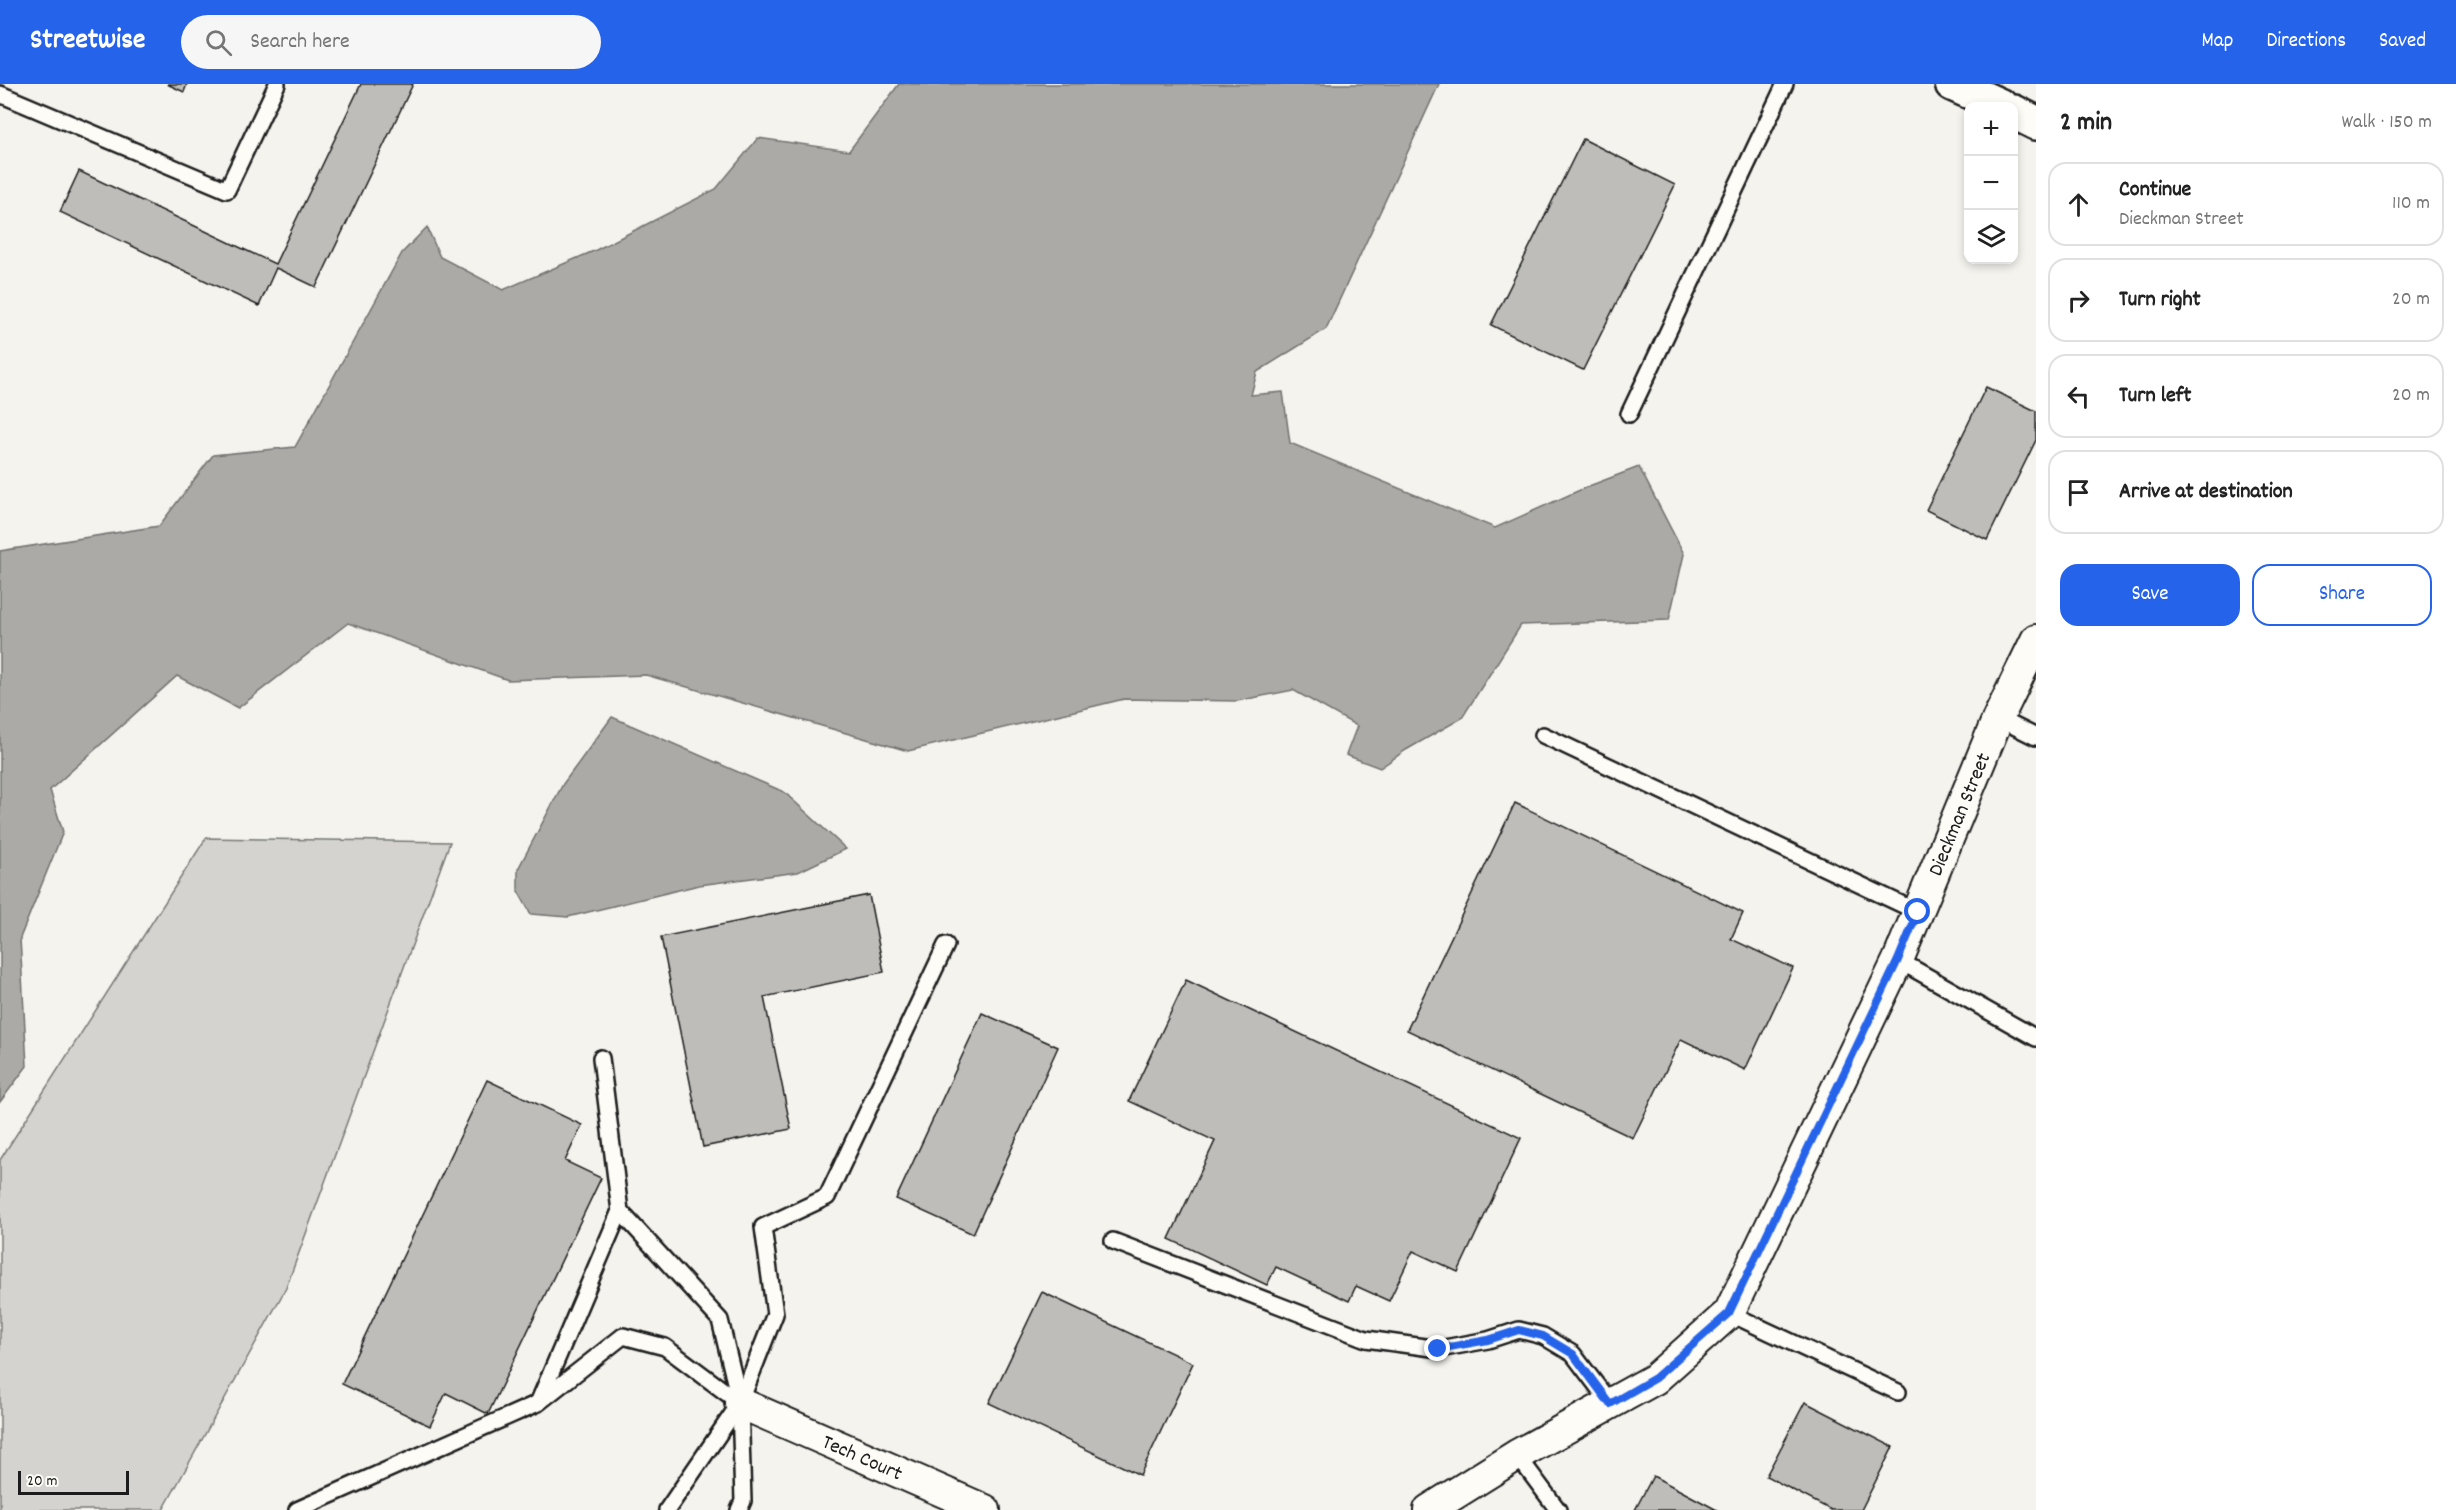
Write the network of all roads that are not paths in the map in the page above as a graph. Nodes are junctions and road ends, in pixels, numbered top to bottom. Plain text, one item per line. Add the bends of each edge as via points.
1 (277, 84) edge
2 (1785, 84) edge
3 (1952, 84) edge
4 (0, 94) edge
5 (1992, 102) edge
6 (2018, 114) edge
7 (2036, 123) edge
8 (1629, 414) dead end
9 (2036, 640) edge
10 (1998, 718) junction
11 (1543, 735) dead end
12 (2036, 737) edge
13 (1918, 912) junction
14 (946, 945) dead end
15 (1898, 960) junction
16 (2036, 1038) edge
17 (601, 1058) dead end
18 (620, 1211) junction
19 (1113, 1241) dead end
20 (1729, 1313) junction
21 (1898, 1392) dead end
22 (538, 1403) junction
23 (740, 1403) junction
24 (1610, 1404) junction
25 (1517, 1455) junction
26 (297, 1510) edge
27 (667, 1510) edge
28 (739, 1510) edge
29 (985, 1510) edge
30 (1429, 1510) edge
31 (1558, 1510) edge

1 - 4 lane via 227,190
2 - 8 lane
3 - 5 main road
6 - 7 main road
9 - 10 street, Dieckman Street
10 - 12 lane
10 - 13 street, Dieckman Street
11 - 13 lane
13 - 15 street, Dieckman Street
14 - 23 lane via 826,1197 763,1227 775,1314
15 - 16 lane
15 - 20 street, Dieckman Street
17 - 18 lane
18 - 22 lane
18 - 23 lane via 720,1320
19 - 24 lane via 1366,1339 1438,1349 1519,1330 1543,1336 1573,1354
20 - 21 lane
20 - 24 street, Dieckman Street via 1655,1378
22 - 23 lane via 623,1336 665,1347
22 - 26 lane
23 - 27 lane
23 - 28 lane via 743,1502
23 - 29 street, Tech Court
24 - 25 street, Dieckman Street
25 - 30 street, Dieckman Street
25 - 31 lane

